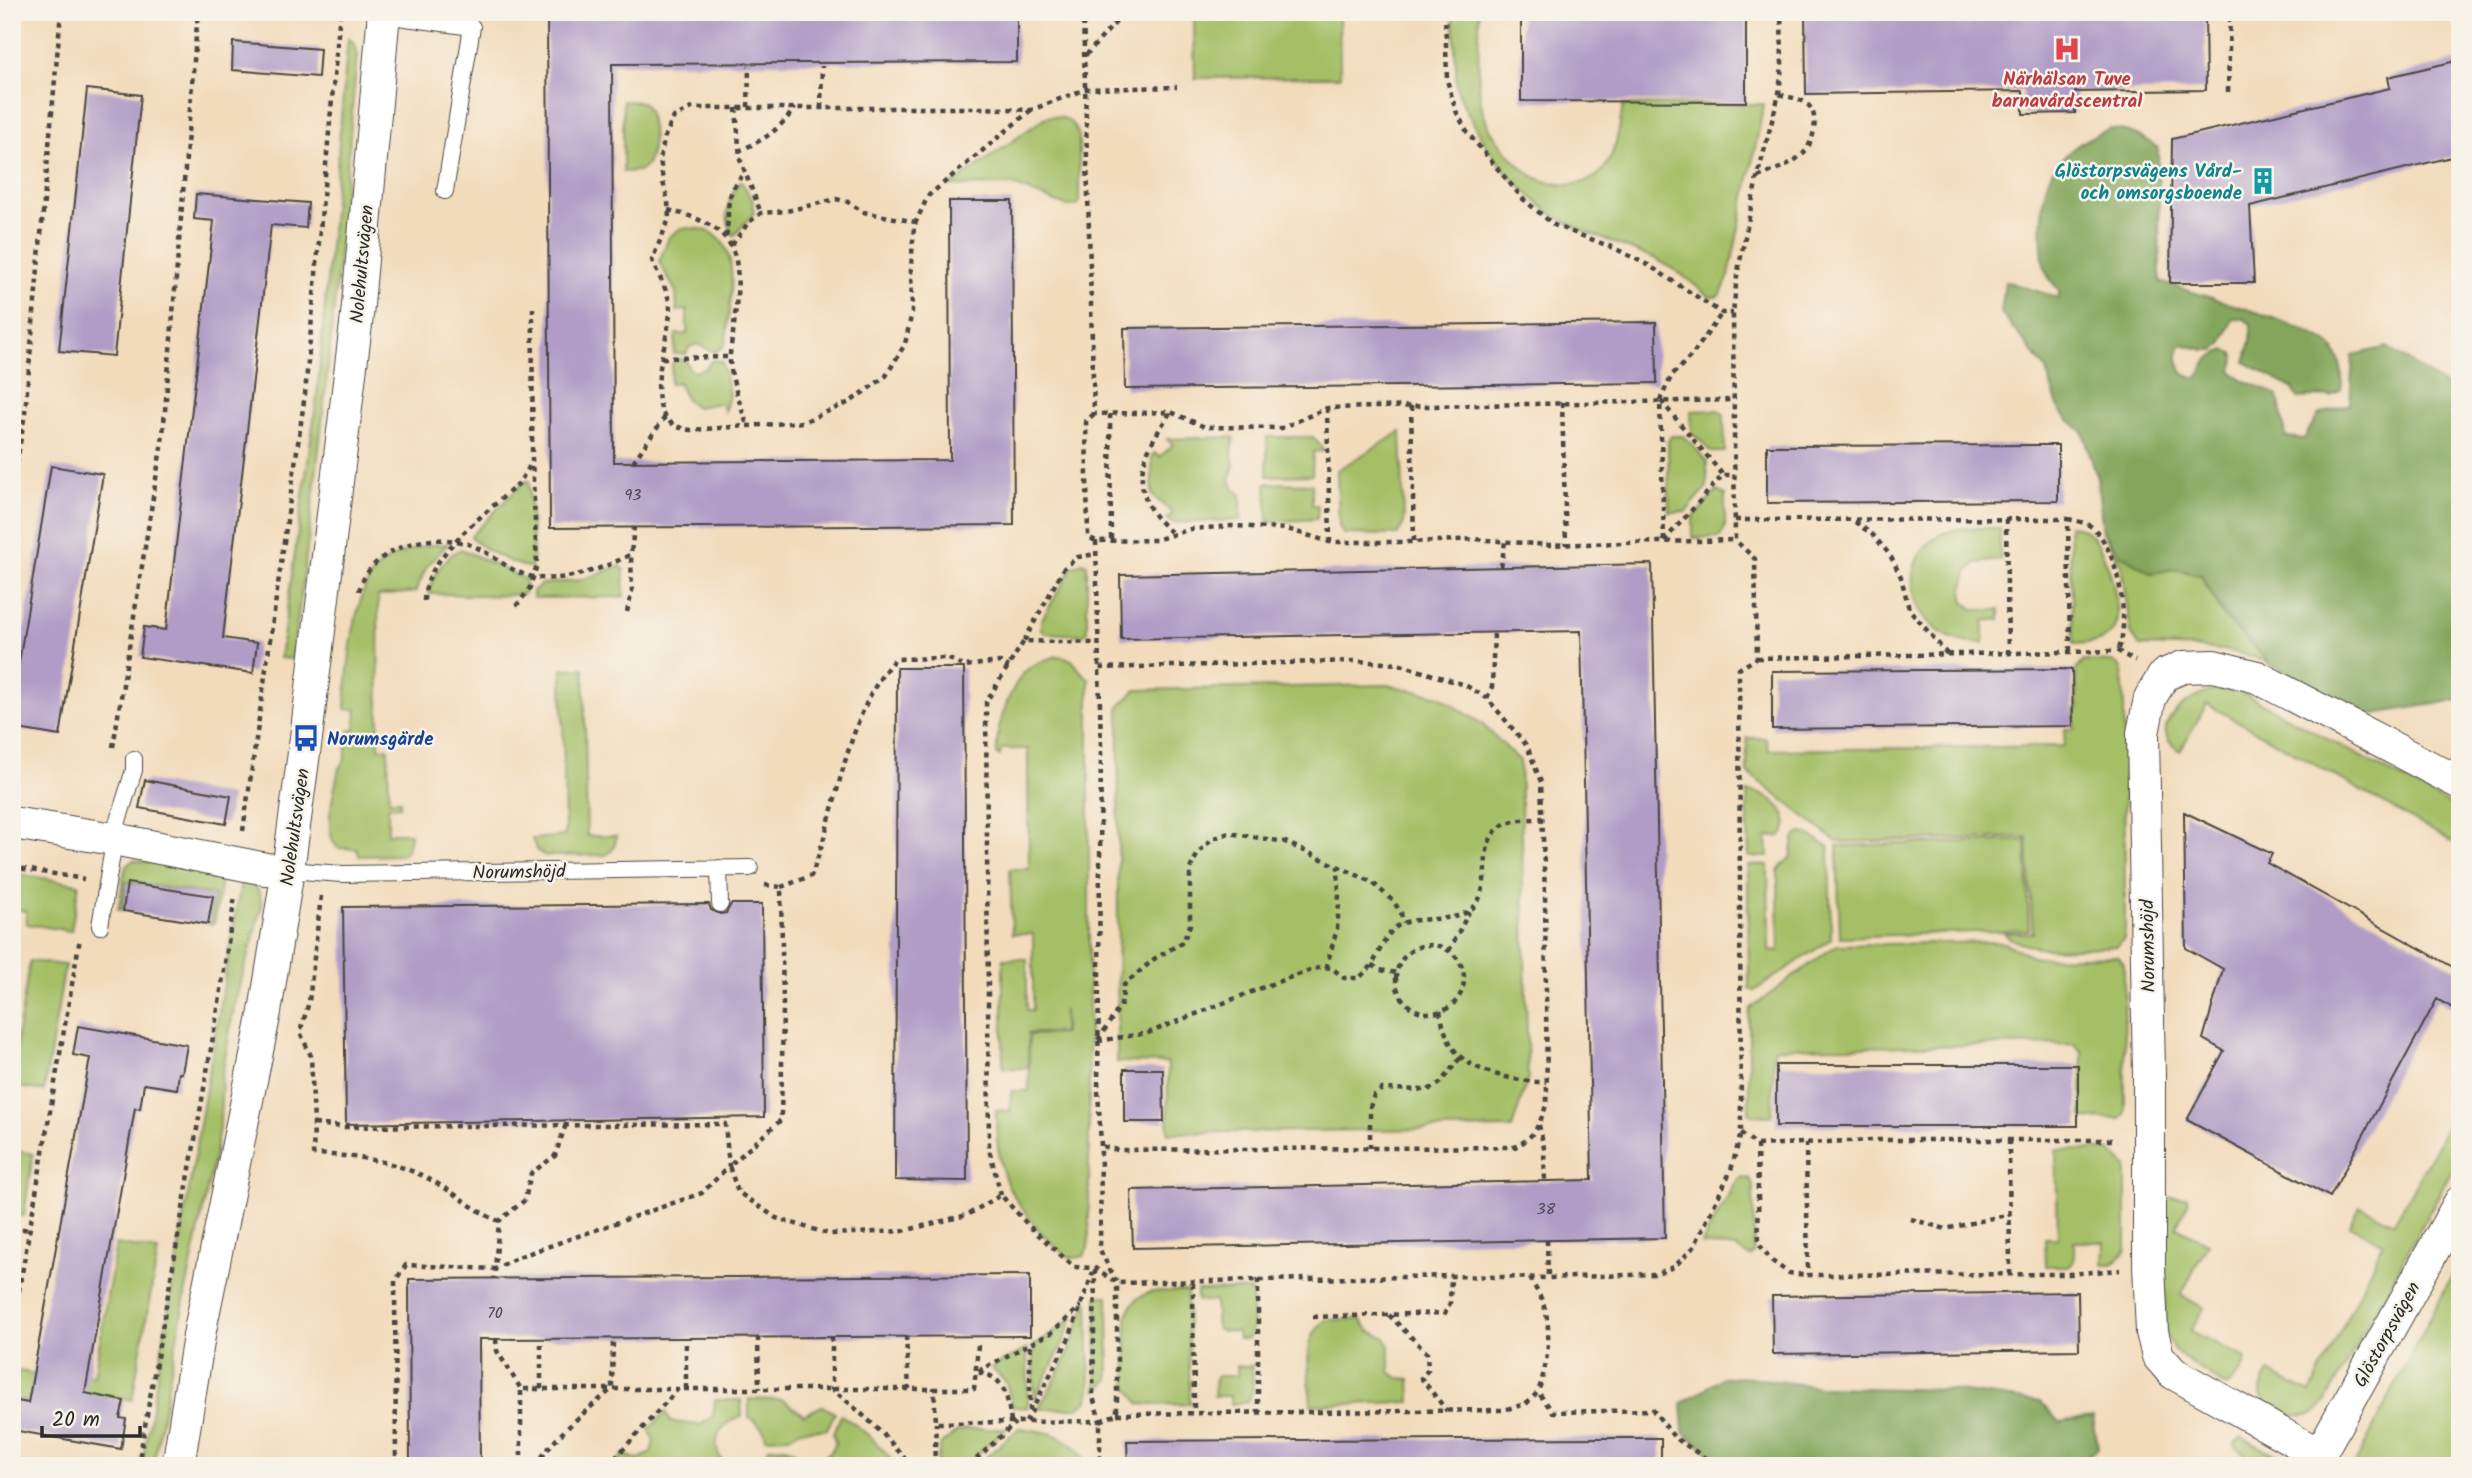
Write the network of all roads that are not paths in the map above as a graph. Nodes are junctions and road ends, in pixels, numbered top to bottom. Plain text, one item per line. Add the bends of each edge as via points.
1 (379, 13) edge
2 (476, 20) edge
3 (445, 191) dead end
4 (134, 759) dead end
5 (2460, 783) edge
6 (12, 823) edge
7 (106, 838) junction
8 (750, 867) road end
9 (719, 868) junction
10 (288, 870) junction
11 (720, 904) dead end
12 (100, 926) dead end
13 (2460, 1202) edge
14 (2316, 1460) edge
15 (178, 1466) edge

1 - 2 lane
1 - 10 street, Nolehultsvägen via 357,316
2 - 3 lane
4 - 7 lane via 117,824
5 - 14 street, Norumshöjd via 2257,677 2214,666 2183,667 2164,675 2150,698 2143,733 2152,1332 2158,1356 2173,1373
6 - 7 street
7 - 10 street
7 - 12 lane
8 - 9 lane, Norumshöjd
9 - 10 lane, Norumshöjd via 324,874
9 - 11 lane
10 - 15 street, Nolehultsvägen
13 - 14 street, Glöstorpsvägen

